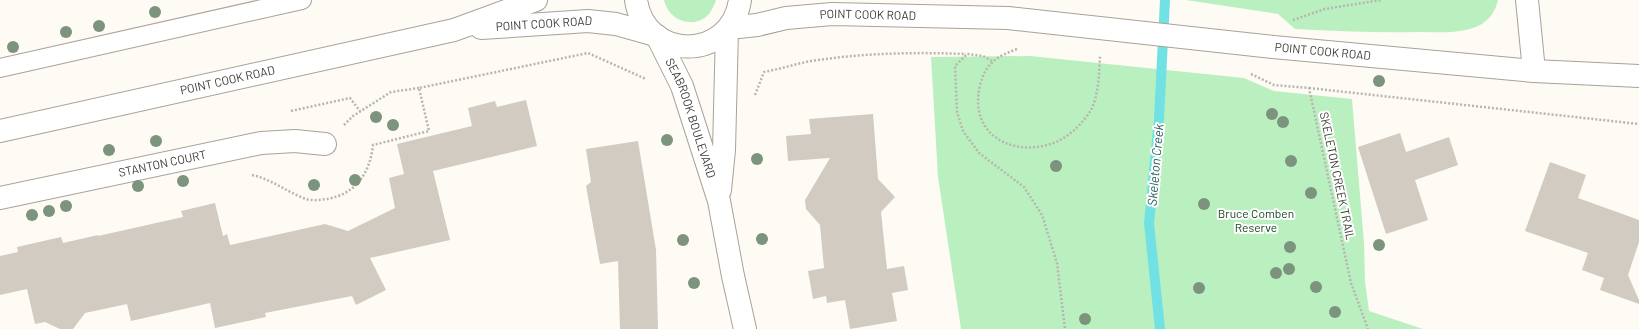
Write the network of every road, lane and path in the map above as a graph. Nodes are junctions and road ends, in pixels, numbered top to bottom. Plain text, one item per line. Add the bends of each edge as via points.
1 (302, 0) edge
2 (636, 0) edge
3 (740, 0) edge
4 (922, 0) edge
5 (1381, 0) edge
6 (1527, 0) edge
7 (528, 1) edge
8 (1008, 18) junction
9 (1288, 22) dead end
10 (728, 29) junction
11 (454, 30) junction
12 (656, 36) junction
13 (1018, 48) dead end
14 (1101, 52) dead end
15 (588, 53) dead end
16 (967, 54) junction
17 (992, 61) junction
18 (0, 68) edge
19 (1534, 71) junction
20 (1247, 72) dead end
21 (1639, 76) edge
22 (650, 81) dead end
23 (419, 88) dead end
24 (1309, 88) junction
25 (754, 97) dead end
26 (289, 112) dead end
27 (360, 112) junction
28 (1639, 124) edge
29 (0, 131) edge
30 (325, 144) joint
31 (0, 198) edge
32 (720, 201) junction
33 (744, 329) edge
34 (1065, 329) edge
35 (1368, 329) edge

1 - 18 lane
2 - 12 main road, SEABROOK BOULEVARD via 642,18
3 - 10 main road
4 - 8 main road, POINT COOK ROAD
5 - 9 path via 1324,10
6 - 19 main road
7 - 11 main road, POINT COOK ROAD
8 - 10 main road, POINT COOK ROAD via 832,14 786,18
8 - 19 main road, POINT COOK ROAD, bridge via 1273,47
10 - 12 main road, POINT COOK ROAD via 708,43 690,47 675,45
10 - 32 main road, SEABROOK BOULEVARD
11 - 12 main road, POINT COOK ROAD via 588,21 616,24
11 - 29 main road, POINT COOK ROAD
12 - 32 main road, SEABROOK BOULEVARD via 682,86
13 - 17 path
14 - 17 path via 1096,93 1091,109 1081,124 1066,137 1040,146 1013,146 999,140 987,130 980,119 979,89 982,77
15 - 22 path
16 - 17 path via 983,56
16 - 25 path via 916,52 857,55 810,61 764,72
16 - 34 path via 955,66 957,112 963,130 979,153 1024,187 1042,215 1057,263
19 - 21 main road, POINT COOK ROAD
20 - 24 path via 1274,85
23 - 27 path via 391,92
24 - 28 path
24 - 35 path, SKELETON CREEK TRAIL via 1351,283
26 - 27 path via 350,98
27 - 30 path
30 - 31 main road, STANTON COURT via 295,141 261,143
32 - 33 main road, SEABROOK BOULEVARD

